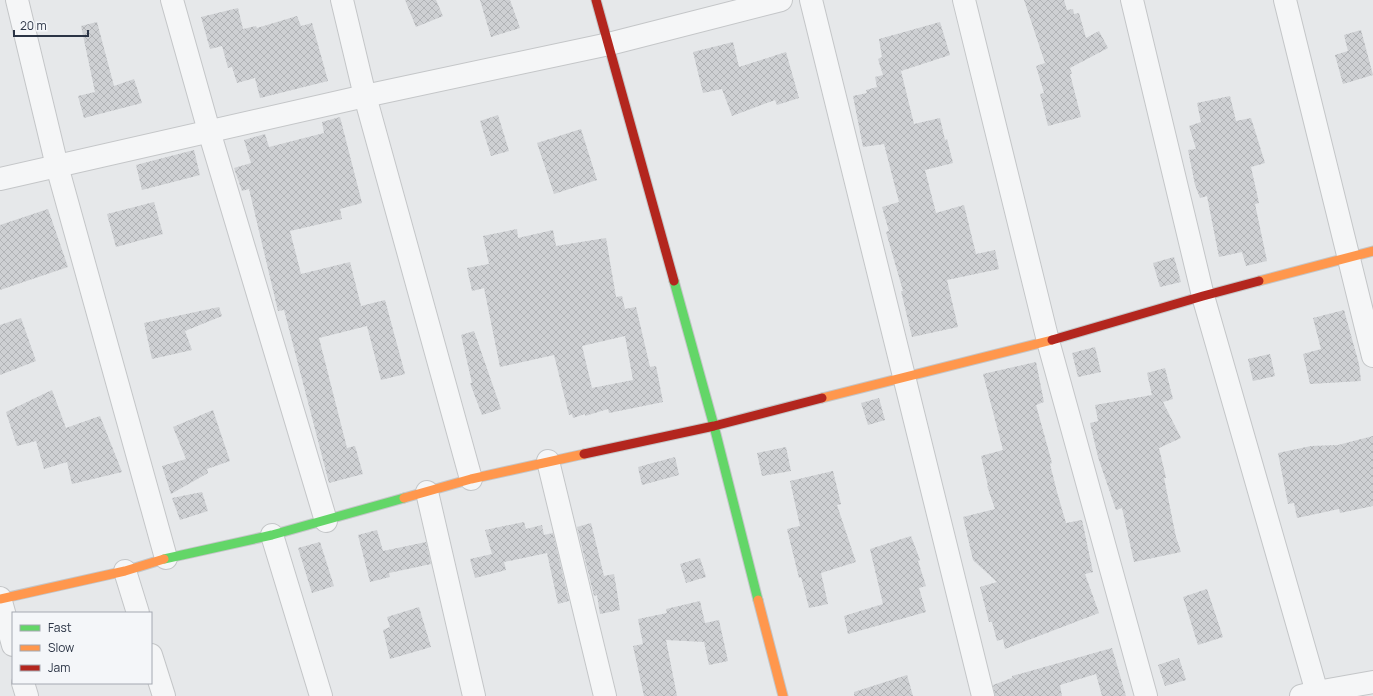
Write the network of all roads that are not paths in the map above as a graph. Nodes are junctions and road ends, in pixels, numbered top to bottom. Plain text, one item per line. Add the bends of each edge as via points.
1 (17, 0) edge
2 (172, 0) edge
3 (342, 0) edge
4 (596, 0) edge
5 (781, 0) edge
6 (811, 0) edge
7 (964, 0) edge
8 (1132, 0) edge
9 (1285, 0) edge
10 (609, 44) junction
11 (365, 96) junction
12 (210, 131) junction
13 (57, 166) junction
14 (0, 179) edge
15 (1373, 251) edge
16 (1349, 258) junction
17 (1203, 296) junction
18 (1048, 341) junction
19 (1373, 356) edge
20 (904, 377) junction
21 (714, 426) junction
22 (548, 462) junction
23 (471, 479) junction
24 (427, 492) junction
25 (326, 521) junction
26 (272, 535) junction
27 (166, 558) junction
28 (125, 571) junction
29 (0, 598) edge
30 (138, 612) edge
31 (12, 641) edge
32 (152, 658) edge
33 (1373, 682) edge
34 (23, 684) edge
35 (1312, 695) edge
36 (27, 696) edge
37 (164, 696) edge
38 (321, 696) edge
39 (474, 696) edge
40 (605, 696) edge
41 (784, 696) edge
42 (982, 696) edge
43 (1146, 696) edge

1 - 13 street
2 - 12 street
3 - 11 street
4 - 10 street
5 - 10 street
6 - 20 street
7 - 18 street
8 - 17 street
9 - 16 street
10 - 11 street
10 - 21 street
11 - 12 street
11 - 23 street
12 - 13 street
12 - 25 street
13 - 14 street
13 - 27 street
15 - 16 street
16 - 17 street
16 - 19 street
17 - 18 street
17 - 35 street
18 - 20 street
18 - 43 street
20 - 21 street
20 - 42 street
21 - 22 street
21 - 41 street
22 - 23 street
22 - 40 street
23 - 24 street
24 - 25 street
24 - 39 street
25 - 26 street
26 - 27 street
26 - 38 street
27 - 28 street
28 - 29 street
28 - 30 street
29 - 31 street
32 - 37 street
33 - 35 street
34 - 36 street

